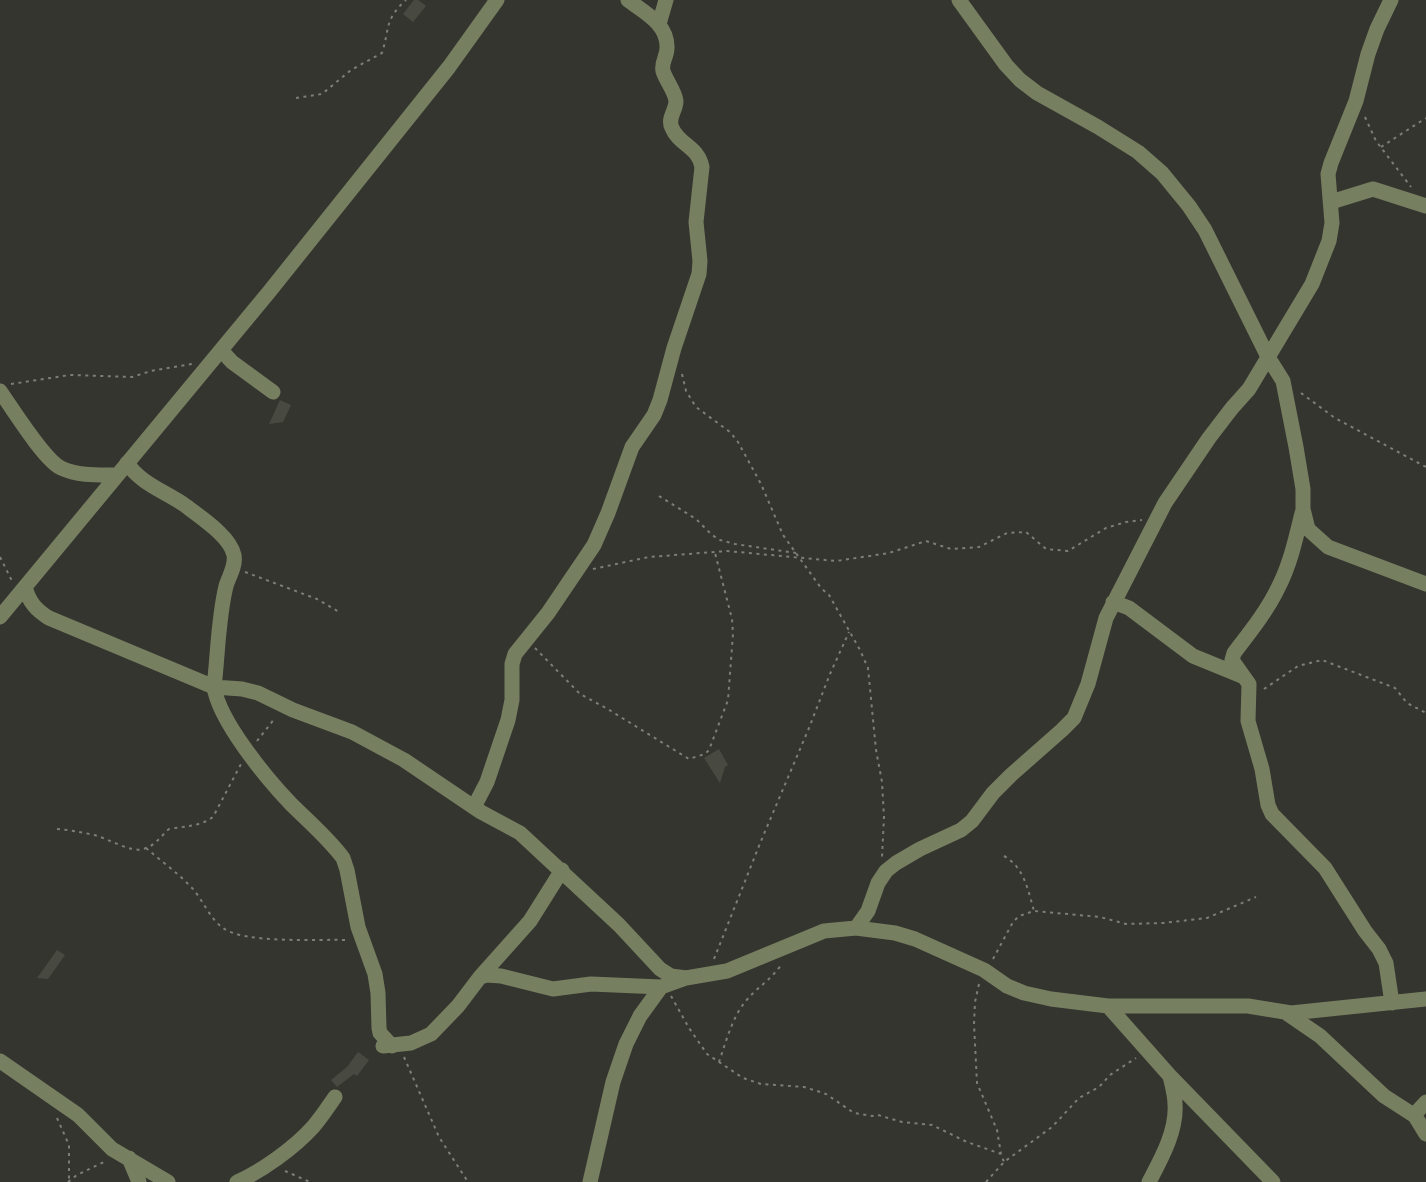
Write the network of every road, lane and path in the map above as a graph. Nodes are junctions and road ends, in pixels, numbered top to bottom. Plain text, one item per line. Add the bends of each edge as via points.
1 (406, 0) edge
2 (628, 0) edge
3 (666, 0) edge
4 (959, 0) edge
5 (1391, 0) edge
6 (494, 1) edge
7 (659, 24) junction
8 (296, 98) dead end
9 (1356, 101) junction
10 (1426, 118) edge
11 (1381, 147) junction
12 (1422, 200) edge
13 (1330, 202) junction
14 (674, 348) junction
15 (216, 356) junction
16 (1268, 357) junction
17 (1283, 381) junction
18 (0, 385) edge
19 (273, 392) dead end
20 (127, 463) junction
21 (1426, 467) edge
22 (116, 476) junction
23 (659, 496) dead end
24 (1303, 509) junction
25 (1156, 520) junction
26 (715, 552) junction
27 (796, 553) junction
28 (0, 557) edge
29 (800, 558) junction
30 (234, 566) junction
31 (574, 573) junction
32 (1426, 584) edge
33 (20, 593) junction
34 (0, 600) edge
35 (1113, 602) junction
36 (339, 612) dead end
37 (0, 617) edge
38 (850, 631) junction
39 (525, 642) junction
40 (1245, 677) junction
41 (214, 687) junction
42 (1248, 698) junction
43 (281, 704) junction
44 (1426, 713) edge
45 (248, 752) junction
46 (474, 807) junction
47 (57, 829) dead end
48 (146, 848) junction
49 (1004, 856) dead end
50 (881, 861) dead end
51 (562, 870) junction
52 (1256, 897) dead end
53 (1034, 911) junction
54 (856, 928) junction
55 (362, 940) junction
56 (787, 945) junction
57 (984, 970) junction
58 (707, 976) junction
59 (480, 977) junction
60 (686, 978) junction
61 (663, 987) junction
62 (1426, 999) edge
63 (1392, 1003) junction
64 (1108, 1006) junction
65 (1285, 1012) junction
66 (392, 1046) junction
67 (1150, 1051) junction
68 (0, 1061) edge
69 (719, 1062) junction
70 (1170, 1076) junction
71 (335, 1096) dead end
72 (51, 1097) junction
73 (1426, 1102) edge
74 (1414, 1115) junction
75 (1426, 1134) edge
76 (1001, 1154) junction
77 (126, 1157) junction
78 (1004, 1162) junction
79 (268, 1163) junction
80 (68, 1181) edge
81 (139, 1182) edge
82 (168, 1182) edge
83 (237, 1182) edge
84 (310, 1182) edge
85 (468, 1182) edge
86 (590, 1182) edge
87 (986, 1182) edge
88 (1149, 1182) edge
89 (1273, 1182) edge

1 - 8 path via 389,20 382,53 351,70 322,94
2 - 7 street
3 - 7 street
4 - 16 street via 1020,80 1138,152 1176,188 1205,230
5 - 9 street via 1368,54
6 - 15 street via 449,67
7 - 14 street via 668,50 663,70 676,100 671,127 698,154 702,167 696,222 699,274
9 - 11 path
9 - 13 street via 1328,174
10 - 11 path
11 - 12 path
12 - 13 street via 1373,189
13 - 16 street via 1329,241 1318,271
14 - 27 path via 690,399 738,442
14 - 31 street via 658,407 632,447 594,545
15 - 18 path via 132,377 70,375
15 - 19 street via 232,362
15 - 20 street
16 - 17 street
16 - 25 street via 1249,389 1203,446
17 - 21 path via 1335,418
17 - 24 street via 1303,489
18 - 22 street via 36,442 56,465 76,472
20 - 22 street
20 - 30 street via 136,476 175,498 221,534 234,554
22 - 33 street
23 - 27 path via 720,540
24 - 32 street via 1308,529 1328,547
24 - 40 street via 1280,585 1233,656 1233,663
25 - 29 path via 1106,528 1068,550 1041,547 1026,532 1007,533 968,549 926,542 889,553 836,561
25 - 35 street
26 - 29 path
26 - 31 path via 649,557
26 - 39 path via 733,634 728,700 705,754 689,759 580,694 537,649
27 - 29 path
28 - 33 path
29 - 38 path
30 - 36 path via 317,599
30 - 41 street via 226,585
31 - 39 street
33 - 34 street
33 - 37 street
33 - 41 street via 49,618
35 - 40 street via 1129,608 1193,656
35 - 54 street via 1074,718 1011,775 961,830 886,871
38 - 50 path via 868,668 871,685 884,817
38 - 58 path
39 - 46 street via 513,658 511,708 487,782
40 - 42 street
41 - 43 street via 248,690
41 - 45 street via 220,706
42 - 44 path via 1298,666 1322,660 1395,688 1407,703
42 - 63 street via 1248,721 1272,814 1325,868 1379,949 1386,963
43 - 45 path
43 - 46 street via 391,752
45 - 48 path via 213,817 194,826 169,829
45 - 55 street via 343,858
46 - 51 street via 520,833
47 - 48 path via 94,835 132,849
48 - 55 path via 191,887 217,923 234,934
49 - 53 path via 1018,868
51 - 59 street via 530,921
51 - 60 street via 660,969 671,976
52 - 53 path via 1207,918 1163,923 1126,924 1100,917
53 - 57 path via 1013,922
54 - 56 street via 824,931
54 - 57 street via 905,936
55 - 66 street via 375,974 380,1033
56 - 58 street via 752,962
56 - 69 path via 778,968 738,1012
57 - 64 street via 1024,993
57 - 76 path via 975,1002 976,1074 997,1130
58 - 60 street
59 - 61 street via 501,976 553,989 591,984
59 - 66 street via 431,1034
60 - 61 street
61 - 69 path via 699,1044
61 - 86 street via 640,1016 626,1044
62 - 63 street
63 - 65 street
64 - 65 street via 1248,1005
64 - 67 street
65 - 74 street via 1320,1036 1384,1096
66 - 85 path via 439,1137
67 - 70 street
67 - 78 path via 1079,1098 1052,1127
68 - 72 street
69 - 76 path via 743,1078 761,1084 804,1087 826,1094 854,1113 932,1125
70 - 88 street via 1175,1116
70 - 89 street
71 - 79 street via 297,1143
72 - 77 street
72 - 80 path via 52,1110 69,1144
73 - 74 street
74 - 75 street
76 - 78 path
77 - 80 path
77 - 81 street
77 - 82 street
78 - 87 path
79 - 83 street
79 - 84 path

